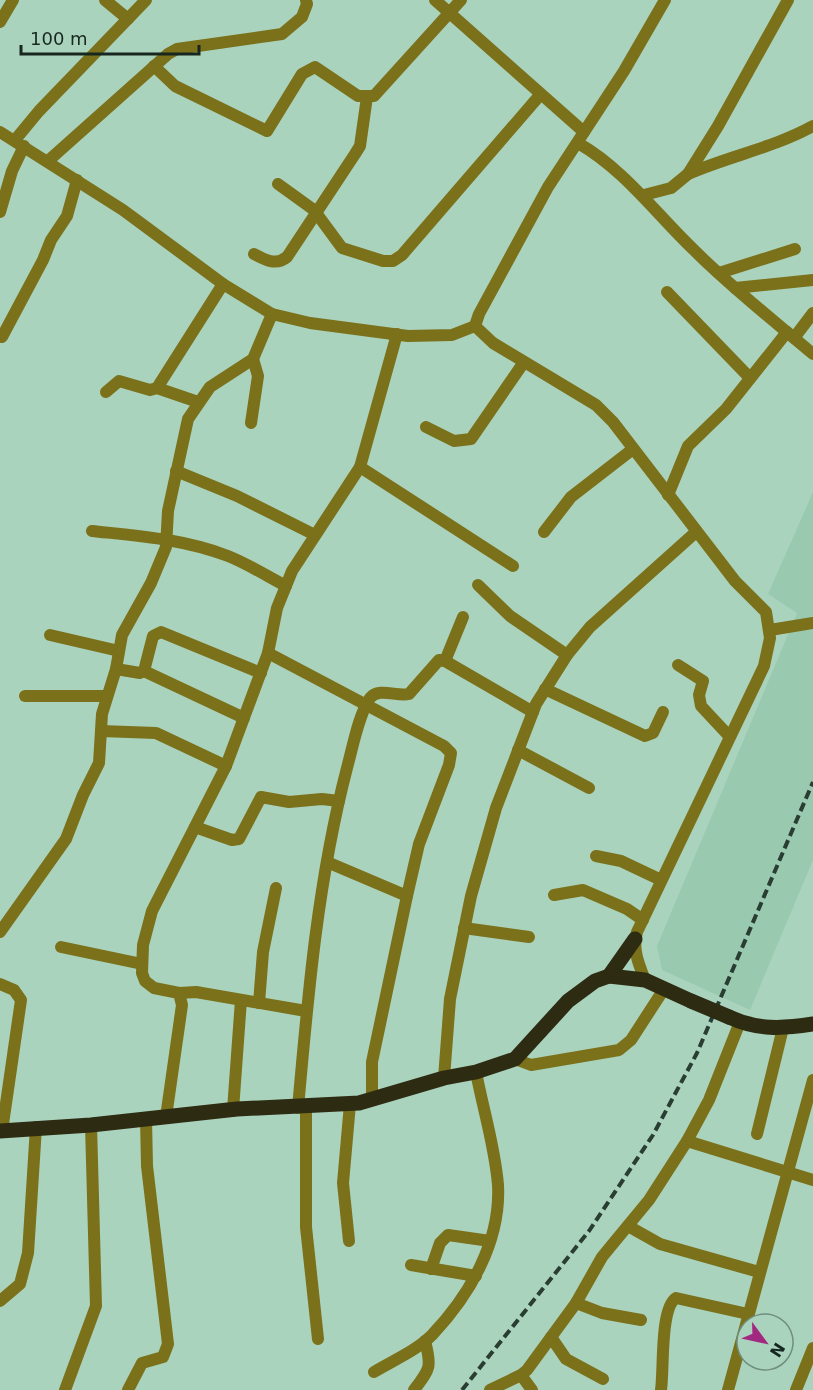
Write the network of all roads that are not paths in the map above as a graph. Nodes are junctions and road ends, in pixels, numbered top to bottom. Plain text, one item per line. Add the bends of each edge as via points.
1 (13, 0) edge
2 (105, 0) edge
3 (146, 0) edge
4 (306, 0) edge
5 (435, 0) edge
6 (461, 0) edge
7 (665, 0) edge
8 (788, 0) edge
9 (451, 14) junction
10 (128, 19) junction
11 (0, 22) edge
12 (154, 66) junction
13 (540, 95) junction
14 (367, 97) junction
15 (813, 126) edge
16 (0, 132) edge
17 (581, 137) junction
18 (20, 143) junction
19 (48, 161) junction
20 (688, 174) junction
21 (77, 180) junction
22 (278, 184) dead end
23 (644, 195) junction
24 (0, 212) edge
25 (317, 214) junction
26 (795, 249) dead end
27 (254, 254) dead end
28 (719, 273) junction
29 (813, 280) edge
30 (224, 284) junction
31 (735, 288) junction
32 (666, 292) dead end
33 (813, 313) edge
34 (272, 314) junction
35 (476, 326) junction
36 (397, 334) junction
37 (790, 335) junction
38 (2, 337) dead end
39 (813, 354) edge
40 (253, 359) junction
41 (524, 362) junction
42 (750, 378) junction
43 (157, 388) junction
44 (106, 392) dead end
45 (198, 402) junction
46 (251, 423) dead end
47 (426, 427) dead end
48 (633, 448) junction
49 (360, 467) junction
50 (176, 471) junction
51 (668, 495) junction
52 (92, 531) dead end
53 (544, 532) dead end
54 (696, 532) junction
55 (315, 535) junction
56 (168, 539) junction
57 (513, 566) dead end
58 (478, 585) dead end
59 (286, 586) junction
60 (464, 617) dead end
61 (813, 622) edge
62 (770, 630) junction
63 (50, 635) dead end
64 (119, 651) junction
65 (268, 653) junction
66 (567, 655) junction
67 (445, 661) junction
68 (678, 665) dead end
69 (116, 669) junction
70 (144, 671) junction
71 (261, 673) junction
72 (545, 689) junction
73 (25, 696) dead end
74 (107, 696) junction
75 (367, 705) junction
76 (532, 712) junction
77 (663, 712) dead end
78 (244, 718) junction
79 (101, 731) junction
80 (729, 736) junction
81 (518, 750) junction
82 (226, 766) junction
83 (588, 788) dead end
84 (339, 801) junction
85 (195, 827) junction
86 (596, 856) dead end
87 (327, 862) junction
88 (661, 880) junction
89 (276, 888) dead end
90 (554, 895) dead end
91 (407, 896) junction
92 (643, 920) junction
93 (464, 928) junction
94 (0, 932) edge
95 (529, 937) dead end
96 (635, 939) junction
97 (61, 947) dead end
98 (142, 964) junction
99 (609, 976) junction
100 (645, 980) junction
101 (0, 984) edge
102 (664, 989) junction
103 (178, 993) junction
104 (241, 1000) junction
105 (259, 1003) junction
106 (306, 1011) junction
107 (734, 1020) junction
108 (813, 1024) edge
109 (783, 1028) junction
110 (515, 1059) junction
111 (476, 1072) junction
112 (444, 1078) junction
113 (813, 1080) edge
114 (372, 1099) junction
115 (350, 1104) junction
116 (302, 1107) junction
117 (233, 1110) junction
118 (166, 1118) junction
119 (146, 1119) junction
120 (91, 1125) junction
121 (800, 1125) junction
122 (36, 1127) junction
123 (813, 1128) edge
124 (1, 1131) edge
125 (757, 1134) dead end
126 (687, 1142) junction
127 (786, 1173) junction
128 (813, 1180) edge
129 (628, 1226) junction
130 (349, 1241) dead end
131 (490, 1241) junction
132 (411, 1265) dead end
133 (432, 1269) junction
134 (759, 1272) junction
135 (476, 1276) junction
136 (0, 1301) edge
137 (576, 1303) junction
138 (739, 1312) edge
139 (749, 1312) edge
140 (641, 1320) dead end
141 (551, 1337) junction
142 (318, 1340) dead end
143 (425, 1341) junction
144 (812, 1353) edge
145 (735, 1363) edge
146 (374, 1372) dead end
147 (521, 1376) junction
148 (603, 1379) dead end
149 (65, 1390) edge
150 (128, 1390) edge
151 (414, 1390) edge
152 (490, 1390) edge
153 (532, 1390) edge
154 (661, 1390) edge
155 (728, 1390) edge
156 (797, 1390) edge

1 - 11 street
2 - 10 street
3 - 10 street
4 - 12 street via 302,17 282,34 177,49
5 - 9 street
6 - 9 street
7 - 17 street
8 - 20 street
9 - 13 street
9 - 14 street via 381,90
10 - 18 street via 39,111
12 - 14 street via 175,86 267,131 302,74 315,67 358,96
12 - 19 street
13 - 17 street
13 - 25 street via 393,261 342,248
14 - 25 street via 360,146
15 - 20 street via 787,141 719,160
16 - 18 street
17 - 23 street
17 - 35 street via 528,221
18 - 19 street
18 - 24 street
19 - 21 street
20 - 23 street via 671,188
21 - 30 street
21 - 38 street via 68,216 51,240
22 - 25 street
23 - 28 street via 663,220
25 - 27 street via 283,261 268,261
26 - 28 street
28 - 31 street
29 - 31 street
30 - 34 street
30 - 43 street
31 - 37 street
32 - 42 street
33 - 37 street
34 - 36 street via 300,322
34 - 40 street
35 - 36 street via 452,335
35 - 41 street via 480,333
36 - 49 street
37 - 39 street
37 - 42 street
40 - 45 street via 210,387
40 - 46 street via 258,376
41 - 47 street via 471,439 454,441
41 - 48 street via 596,405
42 - 51 street via 726,409 688,446
43 - 44 street via 150,390 119,381
43 - 45 street
45 - 50 street via 186,426
48 - 51 street
48 - 53 street via 571,497
49 - 55 street
49 - 57 street
50 - 55 street
50 - 56 street via 168,511
51 - 54 street
52 - 56 street
54 - 62 street via 735,581 762,607
54 - 66 street via 590,627
55 - 59 street
56 - 59 street via 231,557
56 - 64 street via 151,584 125,628
58 - 66 street via 510,616
59 - 65 street
60 - 67 street
61 - 62 street
62 - 80 street via 764,666
63 - 64 street
64 - 69 street
65 - 71 street
65 - 75 street
66 - 72 street
67 - 75 street via 435,663 409,694 380,693
67 - 76 street
68 - 80 street via 704,681 699,695 701,706
69 - 70 street via 140,674
69 - 74 street
70 - 71 street via 153,636 161,632
70 - 78 street
71 - 78 street
72 - 76 street
72 - 77 street via 645,736 653,734
73 - 74 street
74 - 79 street
75 - 84 street
75 - 91 street via 451,753 450,765 419,844
76 - 81 street
78 - 82 street
79 - 82 street via 156,733
79 - 94 street via 99,763 66,839
80 - 88 street
81 - 83 street
81 - 93 street via 496,808
82 - 85 street
84 - 85 street via 290,802 261,797 239,839
84 - 87 street
85 - 98 street via 152,910
86 - 88 street via 621,861
87 - 91 street
87 - 106 street
88 - 92 street
89 - 105 street via 263,952
90 - 92 street via 583,890
91 - 114 street via 372,1062
92 - 96 street
93 - 95 street
93 - 112 street via 450,999
96 - 99 main road
96 - 100 street
97 - 98 street
98 - 103 street via 149,985
99 - 100 main road
99 - 110 main road via 595,981 568,1001
100 - 102 main road
101 - 124 street via 14,990 21,1000
102 - 107 main road, bridge
102 - 110 street via 631,1040 619,1050 531,1065
103 - 104 street
103 - 118 street via 182,1005
104 - 105 street
104 - 117 street
105 - 106 street
106 - 116 street
107 - 109 main road via 762,1029
107 - 126 street via 709,1100
108 - 109 main road
109 - 125 street
110 - 111 main road
111 - 112 main road
111 - 131 street via 498,1186
112 - 114 main road
113 - 121 street
114 - 115 main road
115 - 116 main road
115 - 130 street via 343,1183
116 - 117 main road
116 - 142 street via 306,1227
117 - 118 main road
118 - 119 main road
119 - 120 main road
119 - 150 street via 147,1166 168,1344 164,1357 142,1363
120 - 122 main road
120 - 149 street via 96,1306
121 - 123 street
121 - 127 street
122 - 124 main road
122 - 136 street via 28,1253 20,1284
126 - 127 street
126 - 129 street
127 - 128 street
127 - 134 street
129 - 134 street via 660,1244
129 - 137 street via 602,1257
131 - 133 street via 448,1235 440,1243
131 - 135 street
132 - 133 street
133 - 135 street
134 - 139 street
135 - 143 street
137 - 140 street via 602,1313
137 - 141 street
138 - 154 street via 676,1298 671,1301 666,1314
141 - 147 street
141 - 148 street via 566,1359
143 - 146 street
143 - 151 street via 431,1363
144 - 156 street
145 - 155 street
147 - 152 street
147 - 153 street

